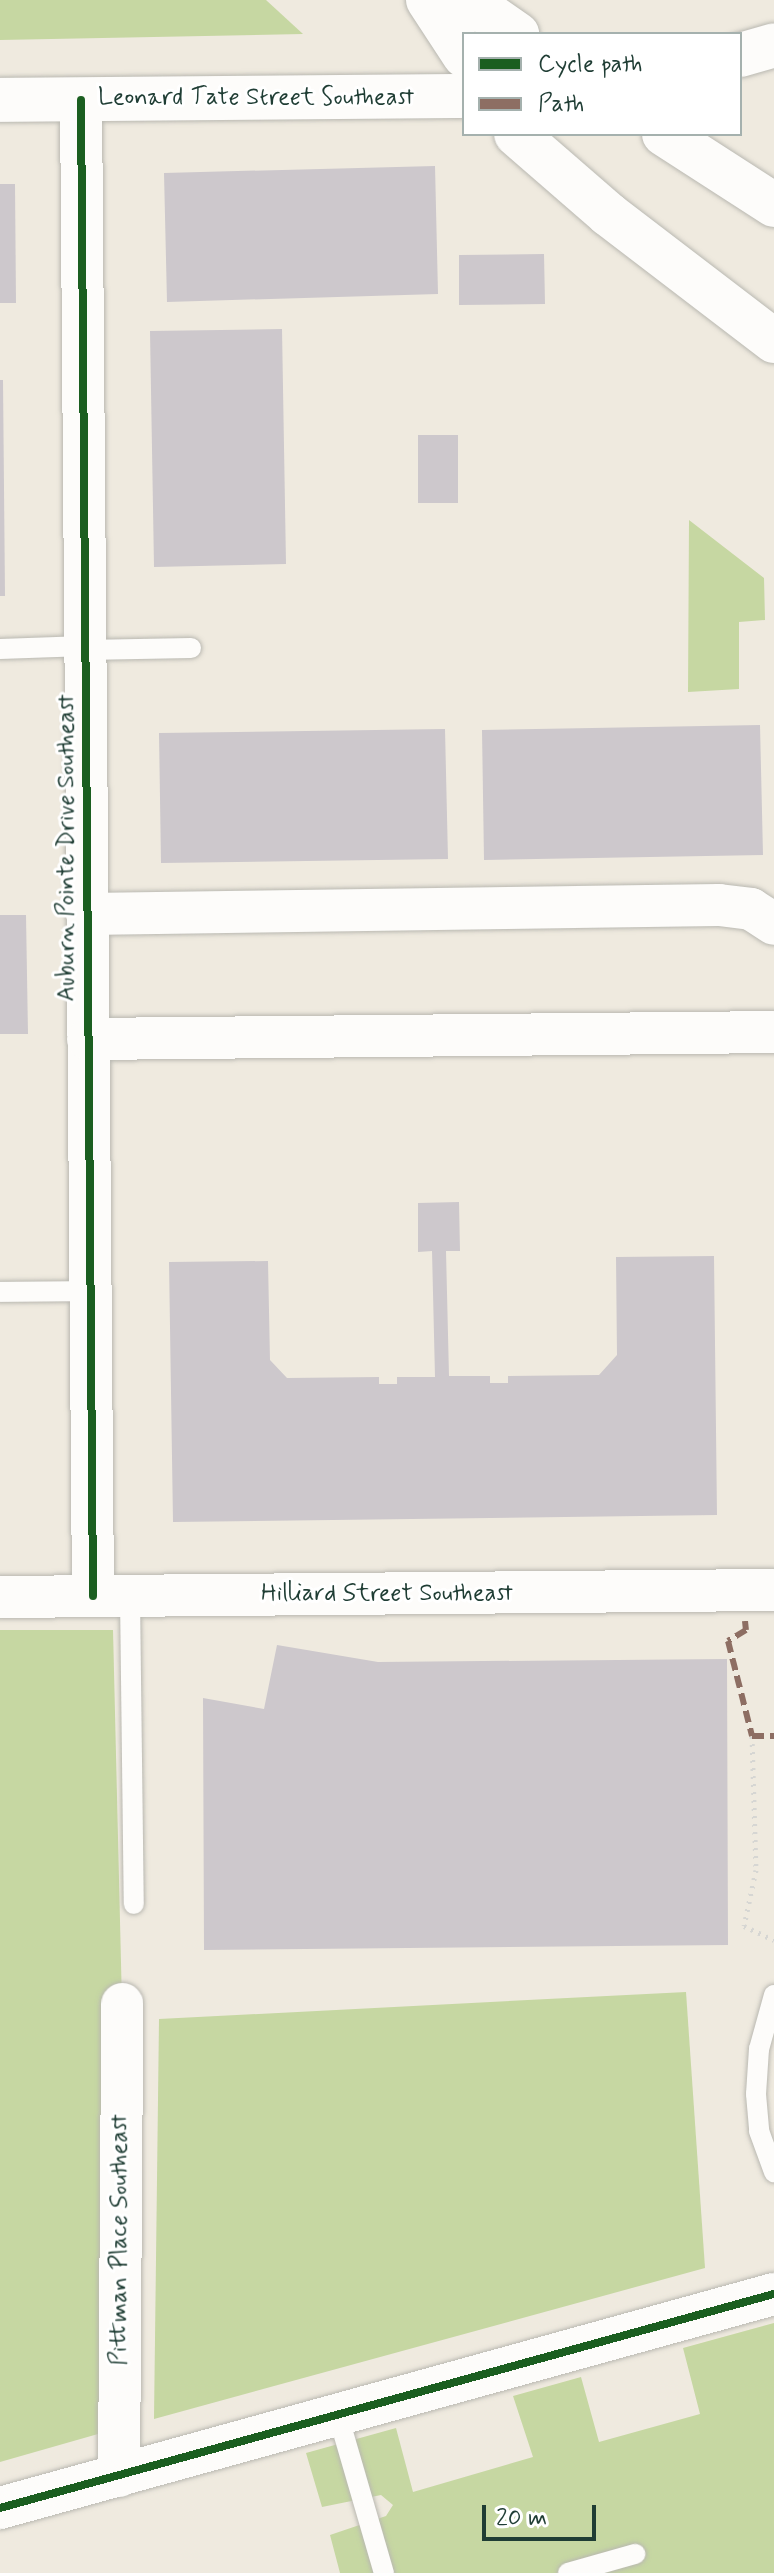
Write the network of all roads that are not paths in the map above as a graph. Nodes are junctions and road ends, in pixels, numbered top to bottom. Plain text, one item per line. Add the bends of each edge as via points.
1 (774, 45) edge
2 (742, 54) edge
3 (462, 96) edge
4 (0, 100) edge
5 (81, 100) junction
6 (674, 140) edge
7 (527, 145) edge
8 (774, 205) edge
9 (774, 341) edge
10 (85, 648) junction
11 (191, 648) dead end
12 (0, 649) edge
13 (87, 914) junction
14 (774, 924) edge
15 (774, 1032) edge
16 (88, 1039) junction
17 (90, 1291) junction
18 (0, 1292) edge
19 (774, 1590) edge
20 (112, 1596) junction
21 (0, 1597) edge
22 (134, 1904) dead end
23 (774, 1995) edge
24 (122, 2004) dead end
25 (774, 2172) edge
26 (774, 2294) edge
27 (338, 2415) junction
28 (119, 2476) junction
29 (0, 2508) edge
30 (635, 2554) dead end
31 (384, 2573) edge
32 (568, 2573) edge

1 - 2 main road
3 - 5 main road, Leonard Tate Street Southeast
4 - 5 main road, Leonard Tate Street Southeast
5 - 10 street, Auburn Pointe Drive Southeast
6 - 8 main road
7 - 9 main road
10 - 11 lane
10 - 12 lane
10 - 13 street, Auburn Pointe Drive Southeast
13 - 14 street via 719,905 751,909
13 - 16 street, Auburn Pointe Drive Southeast
15 - 16 street
16 - 17 street, Auburn Pointe Drive Southeast
17 - 18 lane
17 - 20 street, Auburn Pointe Drive Southeast
19 - 20 street, Hilliard Street Southeast
20 - 21 street, Hilliard Street Southeast
20 - 22 lane
23 - 25 lane via 759,2049 756,2094 759,2131
24 - 28 street, Pittman Place Southeast
26 - 27 street
27 - 28 street
27 - 31 lane
28 - 29 street
30 - 32 lane

